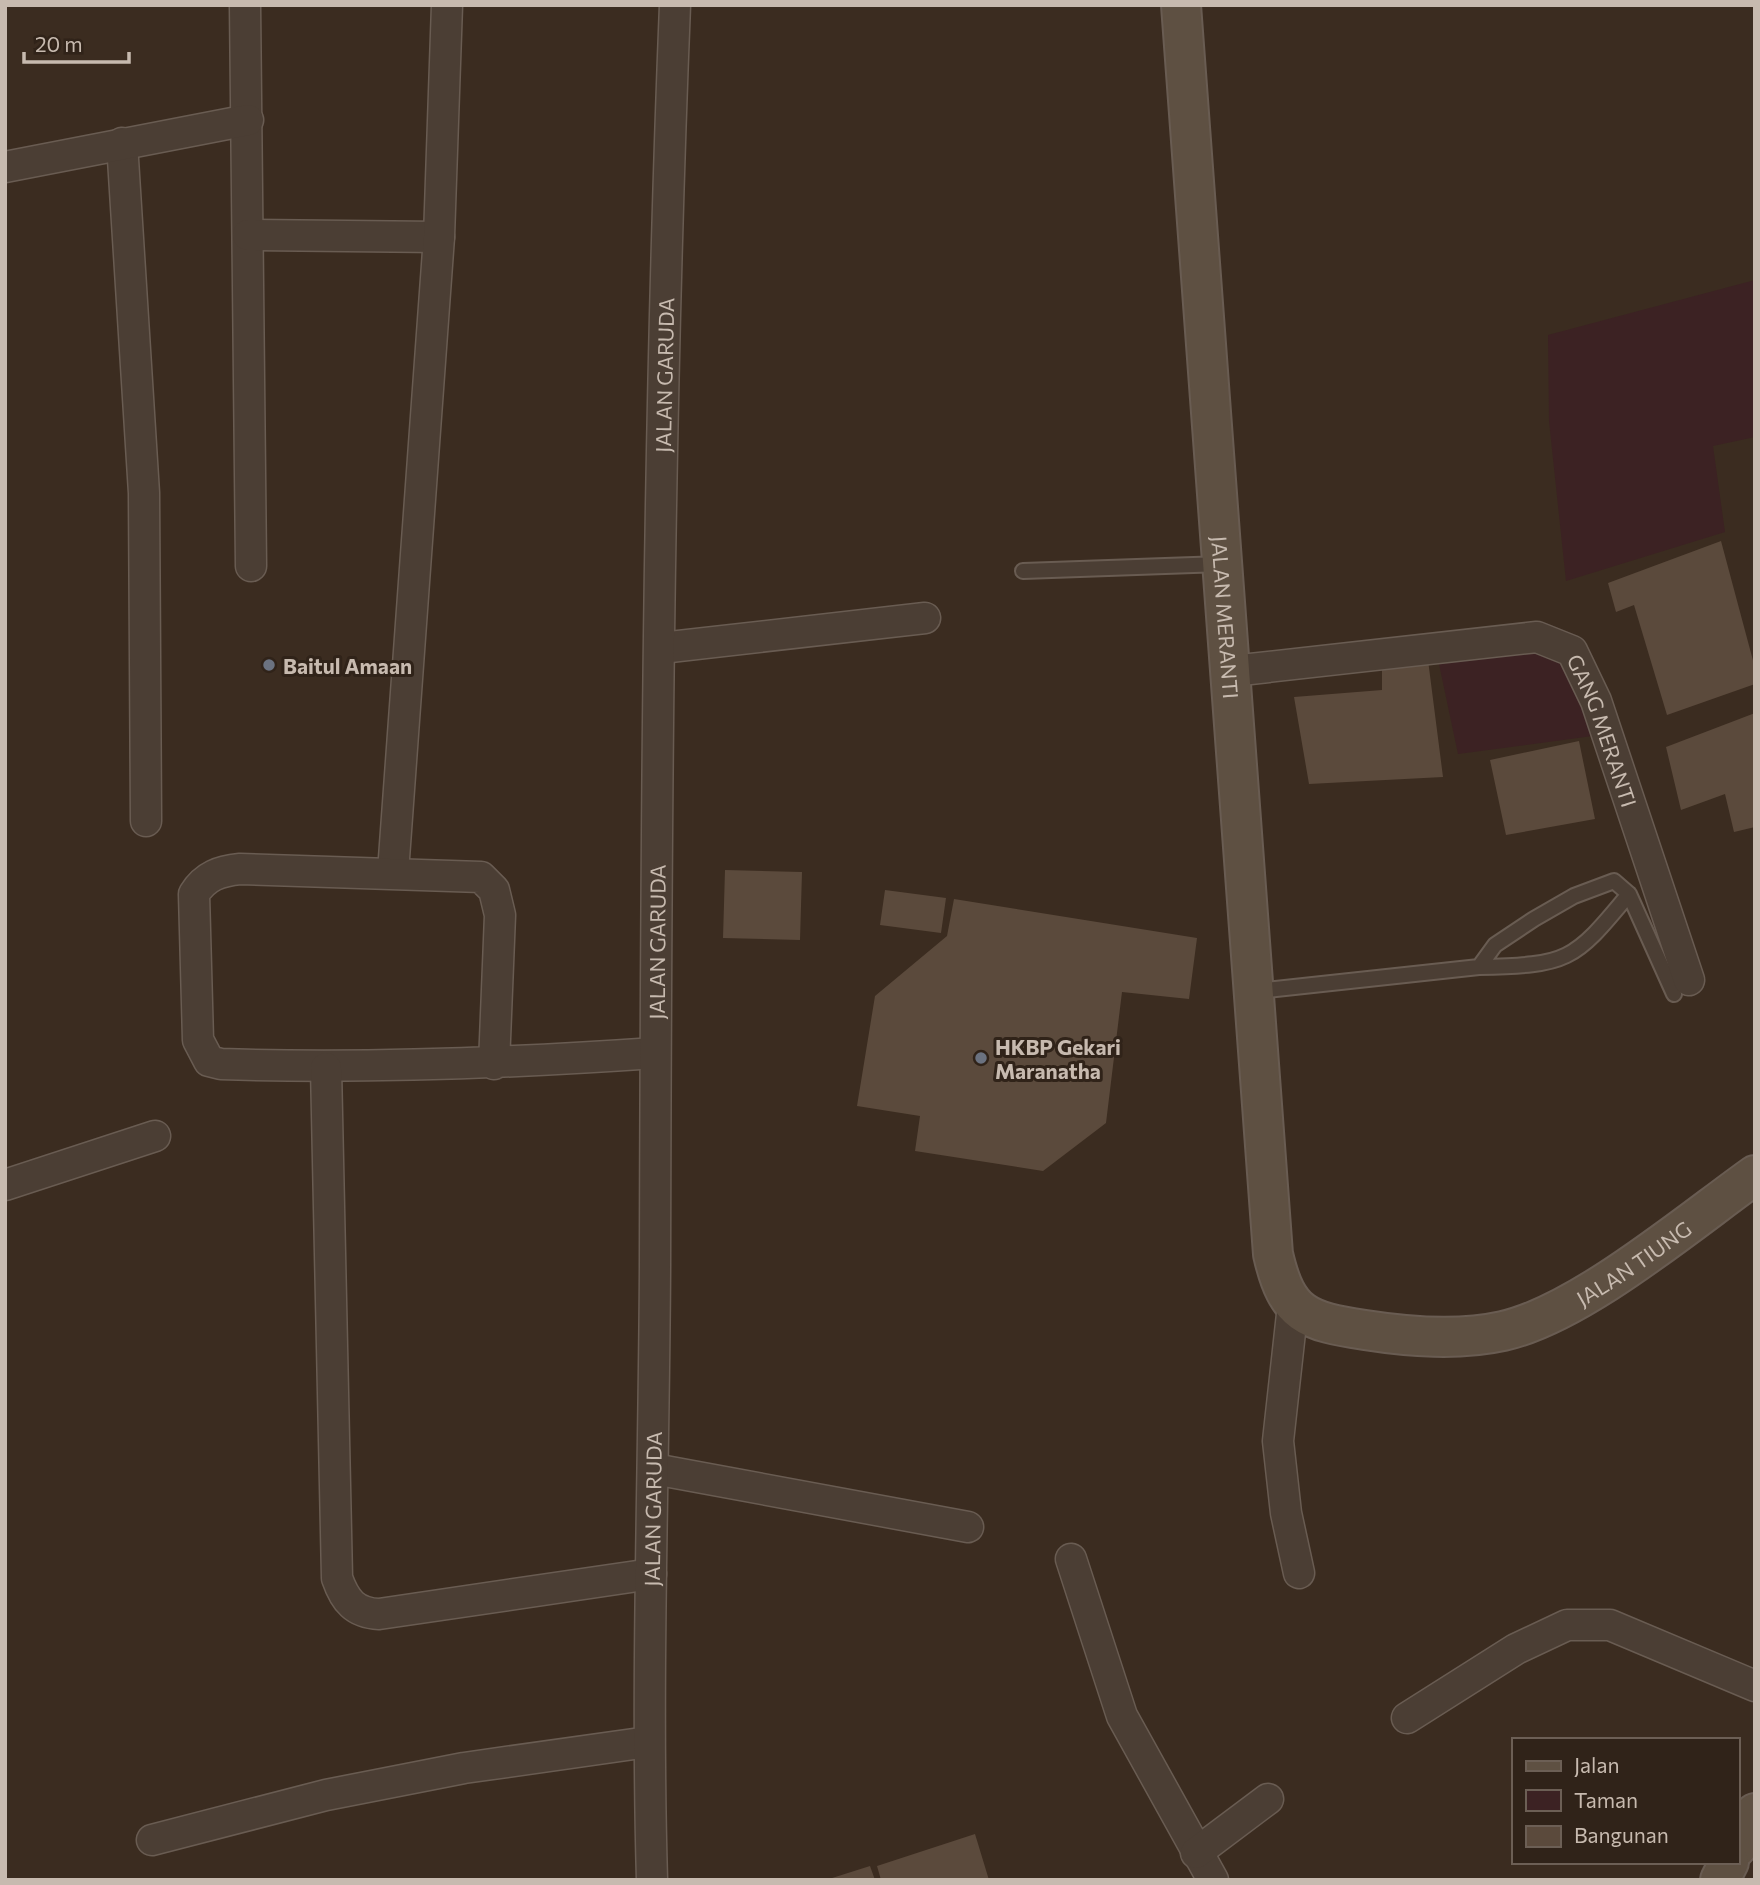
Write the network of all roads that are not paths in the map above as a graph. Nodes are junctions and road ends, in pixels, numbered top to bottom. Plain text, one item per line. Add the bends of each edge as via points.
1 (244, 5) edge
2 (447, 5) edge
3 (675, 5) edge
4 (1181, 5) edge
5 (248, 120) junction
6 (122, 143) junction
7 (5, 167) edge
8 (248, 235) junction
9 (439, 237) junction
10 (1224, 564) junction
11 (251, 566) dead end
12 (1023, 571) dead end
13 (925, 618) dead end
14 (661, 648) junction
15 (1232, 671) junction
16 (146, 821) dead end
17 (393, 872) junction
18 (1629, 894) junction
19 (1479, 967) junction
20 (1677, 977) joint
21 (1255, 991) junction
22 (655, 1053) junction
23 (494, 1064) junction
24 (326, 1068) junction
25 (155, 1136) dead end
26 (1755, 1175) edge
27 (5, 1185) edge
28 (1293, 1305) junction
29 (654, 1469) junction
30 (968, 1527) dead end
31 (1072, 1559) dead end
32 (1299, 1573) dead end
33 (651, 1574) junction
34 (1755, 1686) edge
35 (1407, 1718) dead end
36 (648, 1742) junction
37 (1268, 1799) dead end
38 (1755, 1813) edge
39 (152, 1840) dead end
40 (1739, 1843) edge
41 (1196, 1853) junction
42 (1728, 1864) edge
43 (652, 1880) edge
44 (1213, 1880) edge
45 (1720, 1880) edge

1 - 5 street
2 - 9 street
3 - 14 street, JALAN GARUDA
4 - 10 street, JALAN MERANTI
5 - 6 street
5 - 8 street
6 - 7 street
6 - 16 street via 144,492
8 - 9 street
8 - 11 street
9 - 17 street
10 - 12 lane
10 - 15 street, JALAN MERANTI
13 - 14 street
14 - 22 street, JALAN GARUDA
15 - 20 street, GANG MERANTI via 1536,637 1572,651 1596,701
15 - 21 street, JALAN MERANTI
17 - 23 street via 481,877 494,890 500,915
17 - 24 street via 227,870 206,879 194,894 198,1040 209,1061
18 - 19 lane via 1583,948 1563,959 1535,966
18 - 19 lane via 1614,881 1574,896 1495,945
18 - 20 lane
19 - 21 lane
21 - 28 street, JALAN MERANTI via 1273,1254 1280,1285
22 - 23 street
22 - 29 street, JALAN GARUDA
23 - 24 street
24 - 33 street via 337,1578 349,1602 356,1610 379,1614
25 - 27 street
26 - 28 street, JALAN TIUNG via 1595,1289 1503,1331 1448,1337 1396,1335 1320,1323
28 - 32 street via 1278,1441
29 - 30 street
29 - 33 street, JALAN GARUDA
31 - 41 street via 1122,1716
33 - 36 street, JALAN GARUDA
34 - 35 street via 1610,1625 1567,1625 1516,1649
36 - 39 street via 464,1768 326,1796
36 - 43 street, JALAN GARUDA
37 - 41 street
38 - 40 street
41 - 44 street
42 - 45 street

